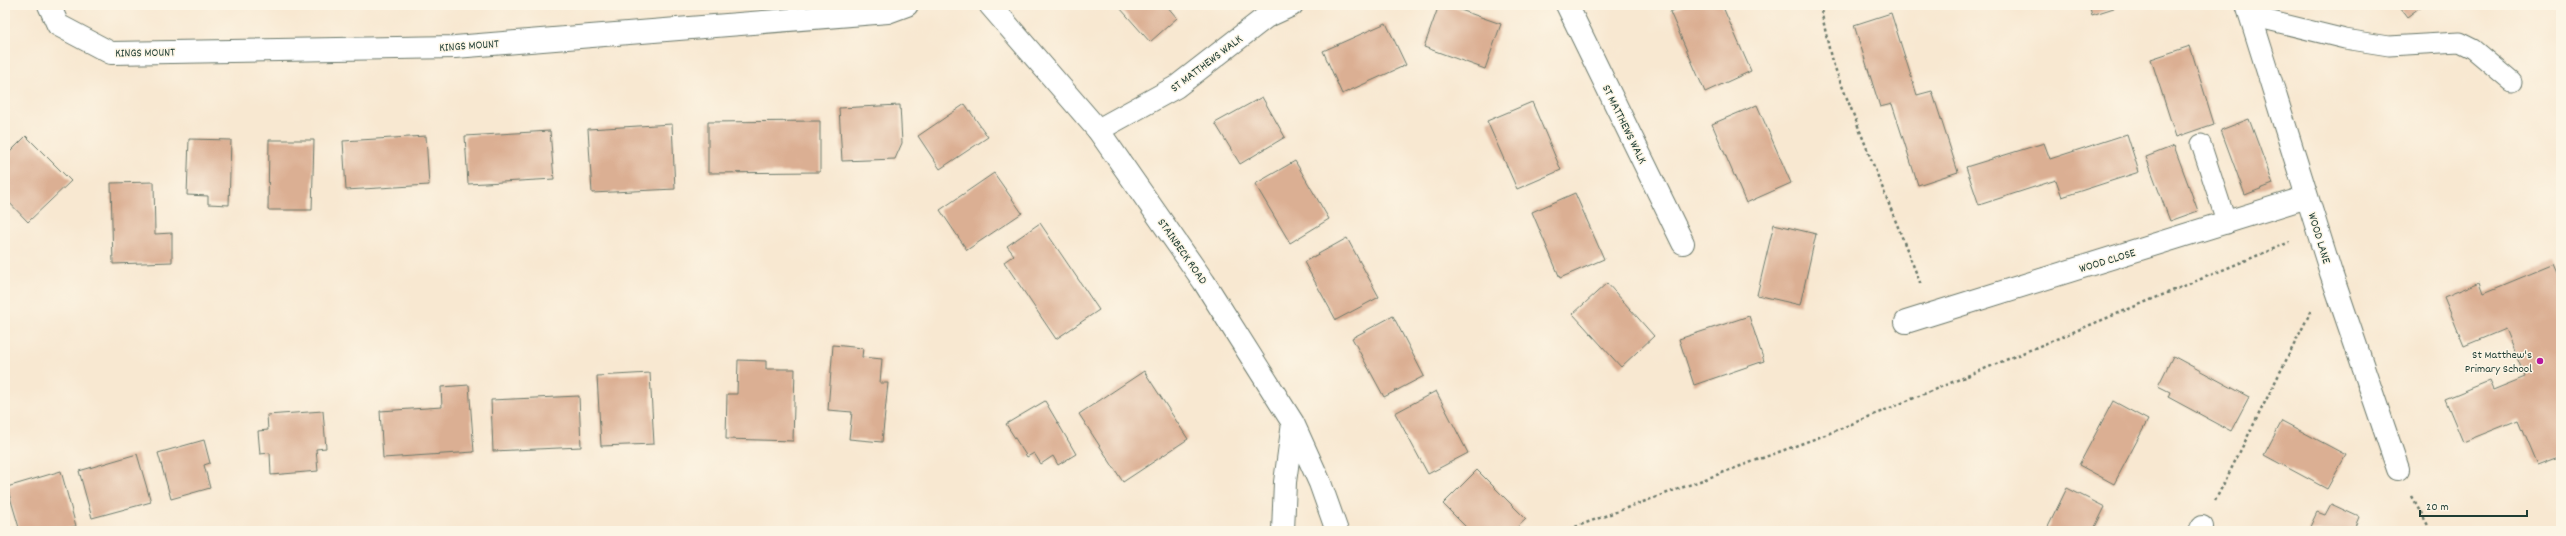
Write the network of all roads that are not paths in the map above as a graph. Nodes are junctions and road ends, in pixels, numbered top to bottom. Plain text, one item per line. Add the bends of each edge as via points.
1 (49, 5) edge
2 (907, 5) edge
3 (990, 5) edge
4 (1292, 5) edge
5 (1567, 5) edge
6 (2249, 11) edge
7 (2512, 82) dead end
8 (1098, 130) junction
9 (2200, 144) dead end
10 (2308, 197) junction
11 (2227, 224) junction
12 (1683, 243) dead end
13 (1906, 322) dead end
14 (1293, 423) junction
15 (2398, 469) road end
16 (1283, 531) edge
17 (1337, 531) edge

1 - 2 street, KINGS MOUNT via 58,25 111,53 455,47 888,12
3 - 8 street, STAINBECK ROAD
4 - 8 street, ST MATTHEWS WALK via 1266,17 1176,88
5 - 12 street, ST MATTHEWS WALK
6 - 7 lane via 2345,39 2389,46 2459,42 2479,54
6 - 10 street, WOOD LANE
8 - 14 street, STAINBECK ROAD via 1204,282
9 - 11 lane
10 - 11 street, WOOD CLOSE
10 - 15 street, WOOD LANE
11 - 13 street, WOOD CLOSE
14 - 16 street via 1285,482
14 - 17 street, STAINBECK ROAD via 1320,483

